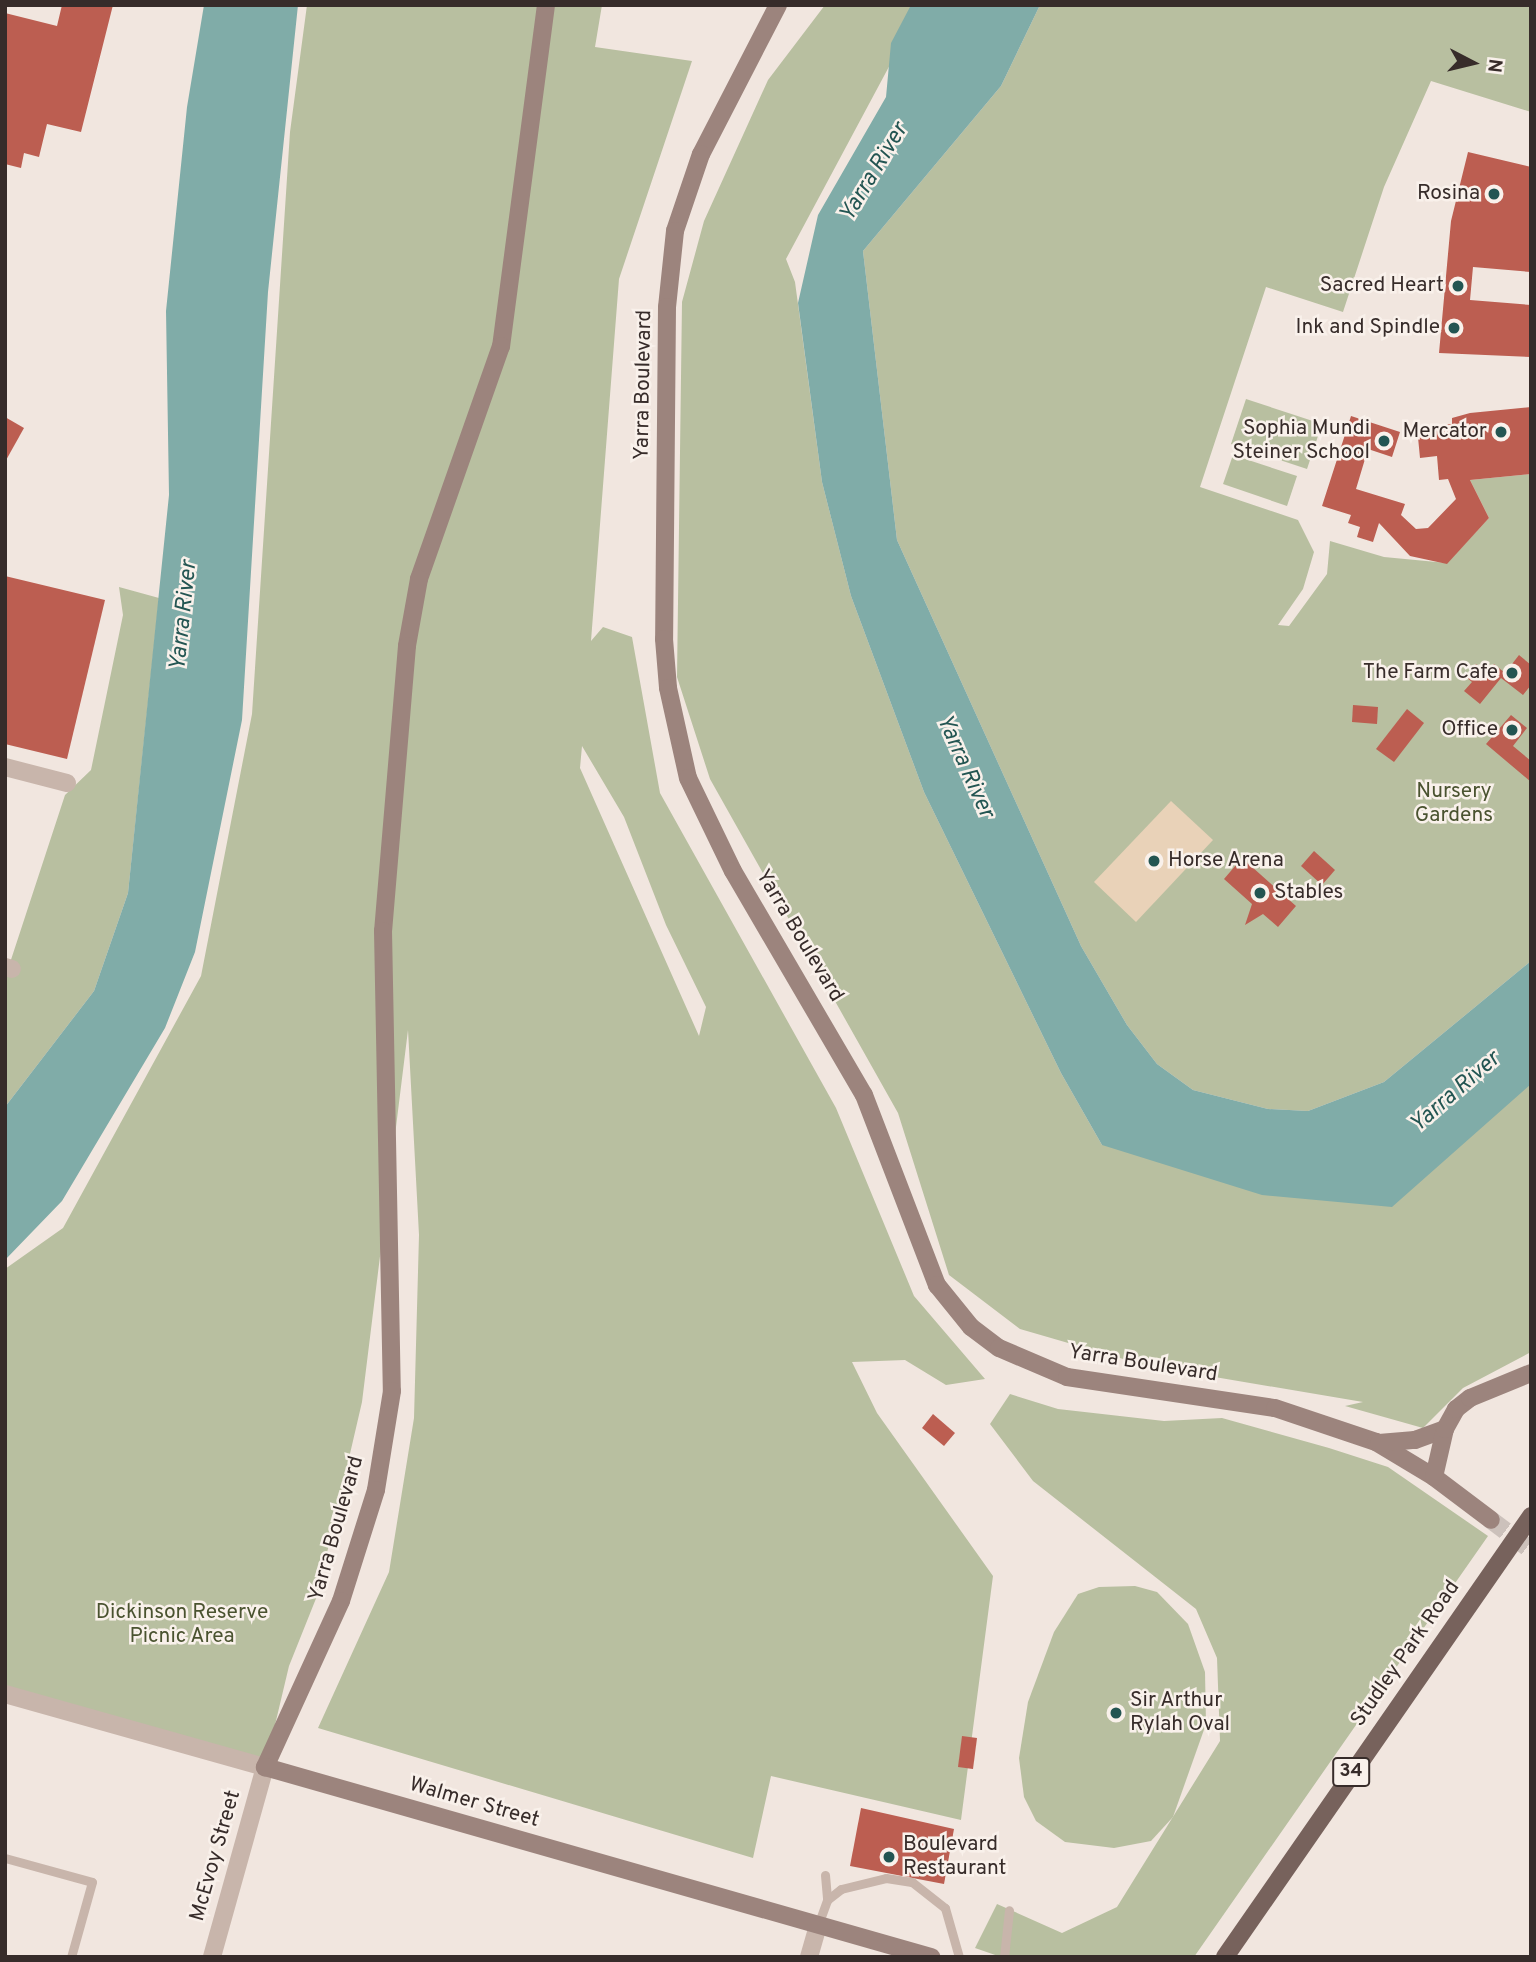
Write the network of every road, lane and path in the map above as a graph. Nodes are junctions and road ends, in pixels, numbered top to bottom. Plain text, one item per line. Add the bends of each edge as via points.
1 (546, 5) edge
2 (778, 5) edge
3 (5, 767) edge
4 (67, 783) dead end
5 (1531, 1373) edge
6 (1445, 1429) junction
7 (1376, 1443) junction
8 (1434, 1477) junction
9 (1531, 1516) edge
10 (1491, 1520) tunnel mouth
11 (5, 1694) edge
12 (265, 1767) junction
13 (5, 1858) edge
14 (825, 1875) dead end
15 (827, 1900) junction
16 (1009, 1910) dead end
17 (818, 1925) junction
18 (71, 1957) edge
19 (212, 1957) edge
20 (809, 1957) edge
21 (931, 1957) edge
22 (959, 1957) edge
23 (1004, 1957) edge
24 (1225, 1957) edge

1 - 12 street, Yarra Boulevard via 501,346 419,579 405,658 383,931 392,1391 376,1490 341,1601
2 - 7 street, Yarra Boulevard via 701,154 675,232 667,306 664,639 668,688 688,778 733,871 864,1095 937,1285 971,1327 999,1348 1067,1377 1275,1408
3 - 4 street
5 - 6 street via 1462,1403
6 - 7 street via 1415,1440
6 - 8 street
7 - 8 street, Yarra Boulevard
8 - 10 street, Yarra Boulevard
9 - 24 main road, Studley Park Road / 34
11 - 12 street, Walmer Street
12 - 17 street, Walmer Street
12 - 19 street, McEvoy Street
13 - 18 lane via 92,1882
14 - 15 lane
15 - 17 lane
15 - 22 lane via 864,1881 912,1882 944,1908
16 - 23 lane
17 - 20 street
17 - 21 street, Walmer Street

